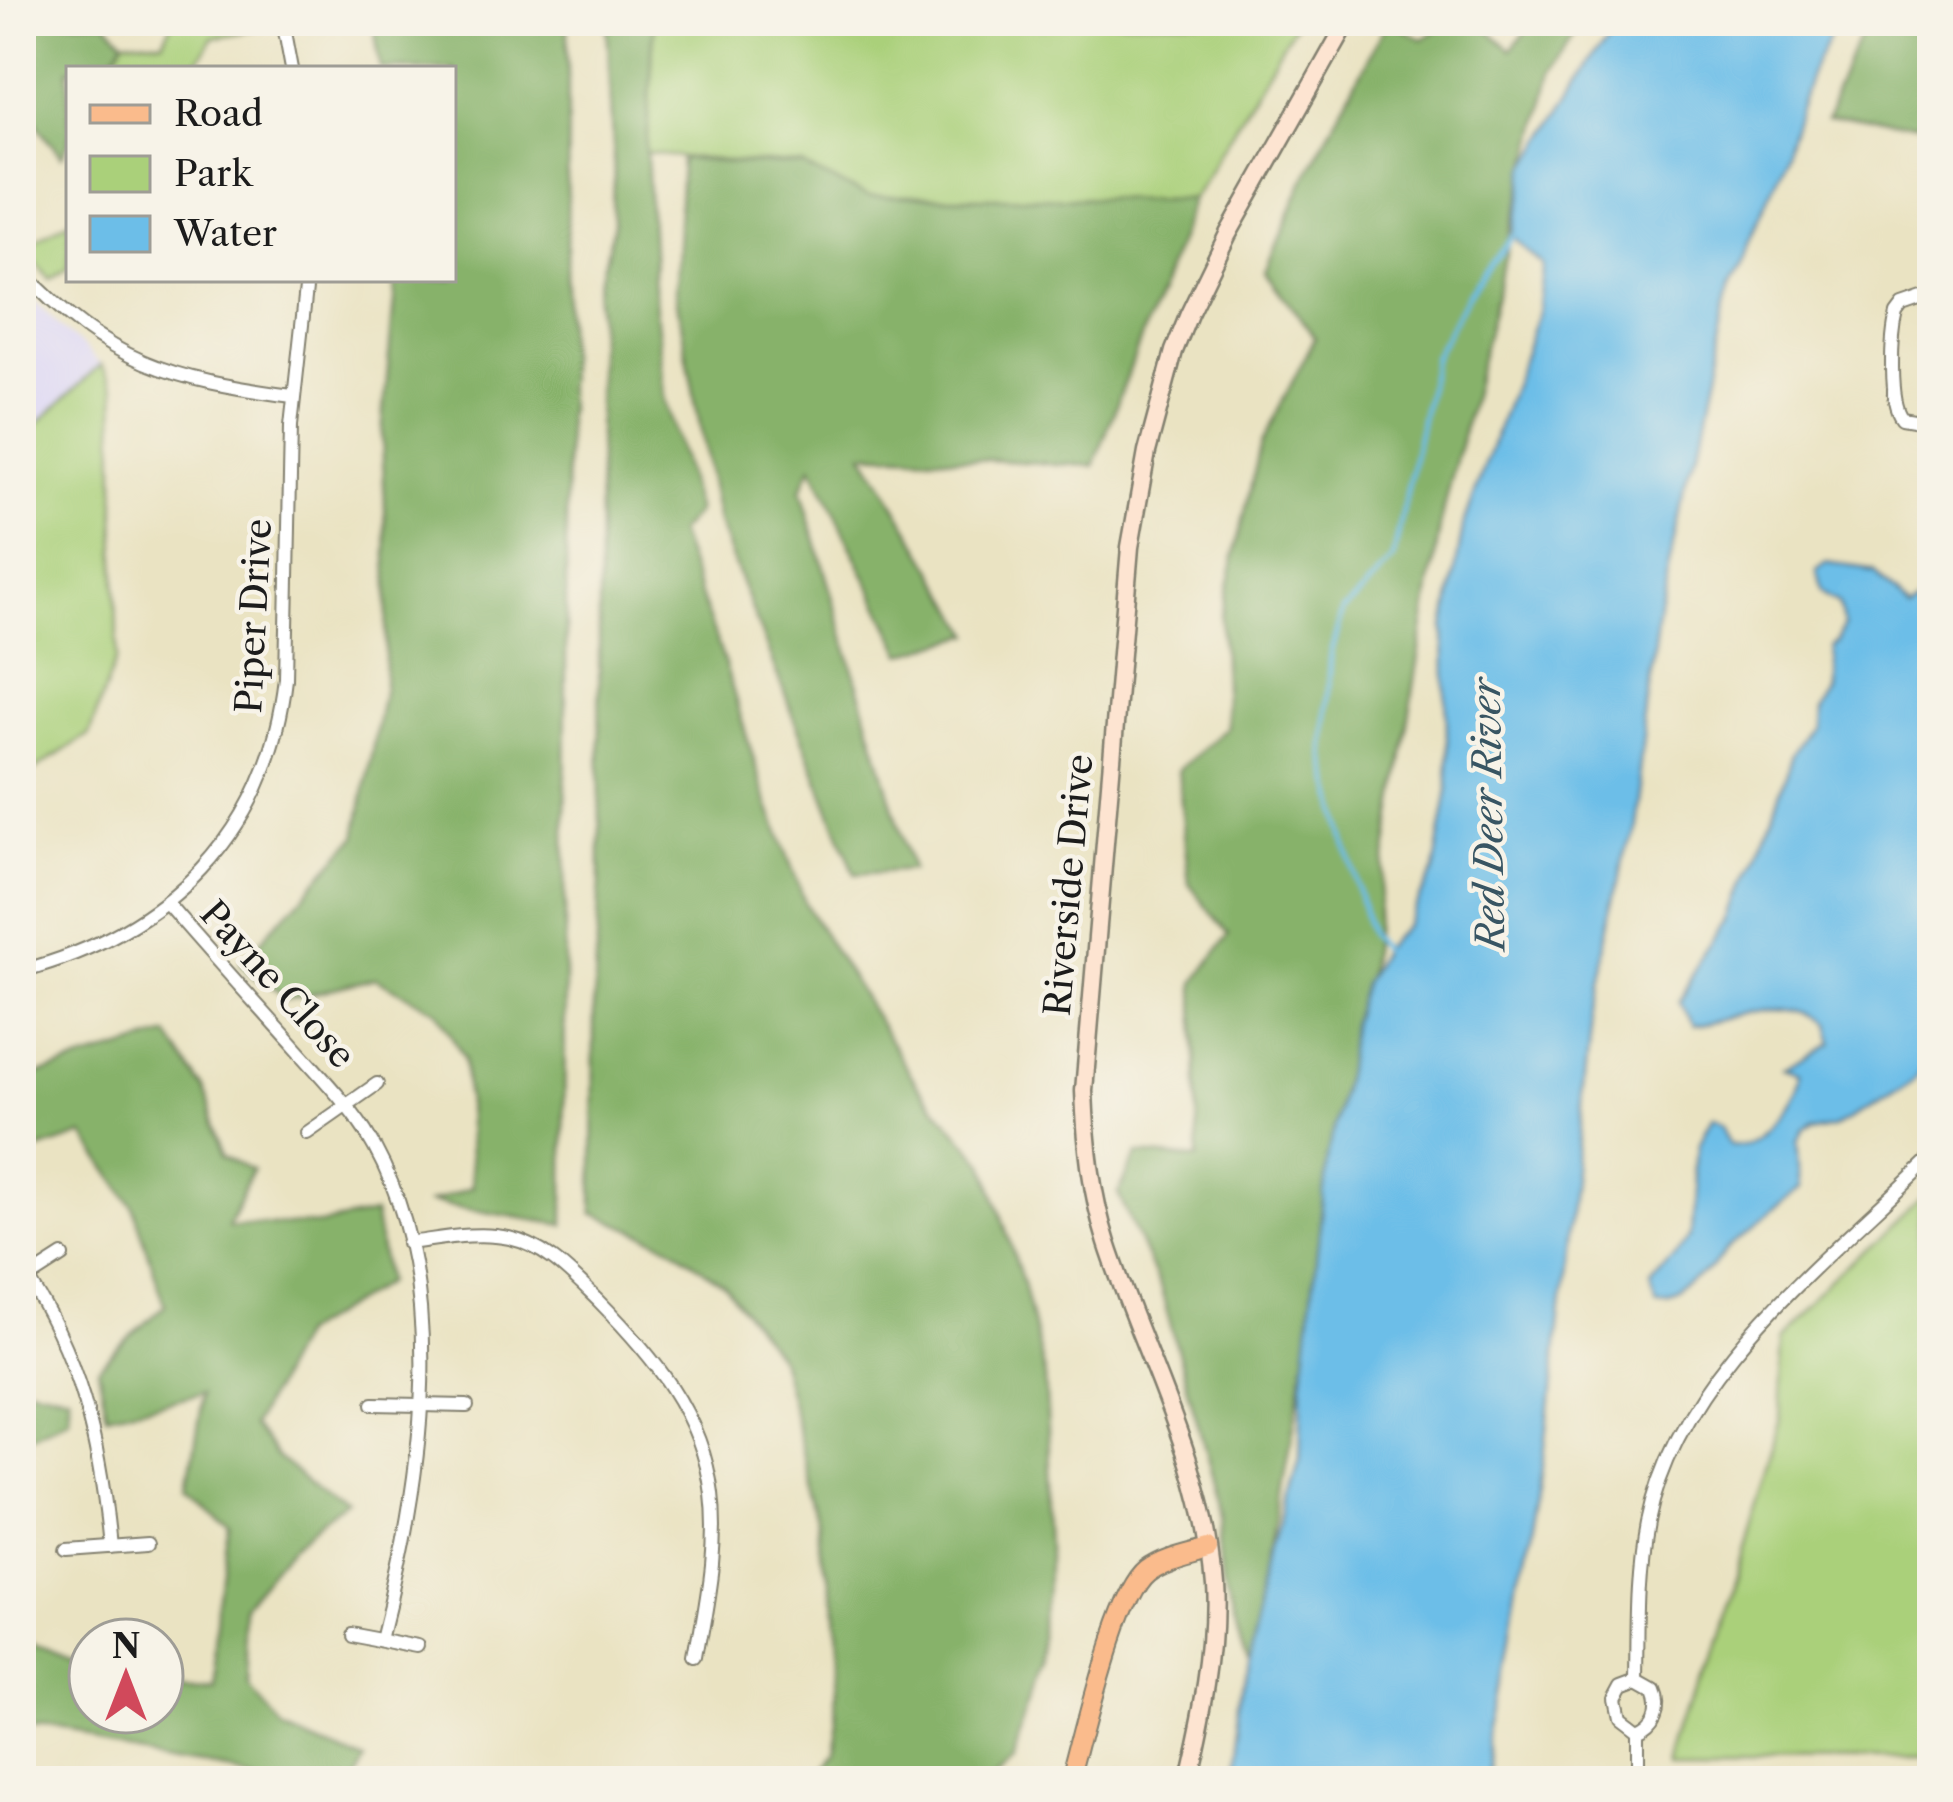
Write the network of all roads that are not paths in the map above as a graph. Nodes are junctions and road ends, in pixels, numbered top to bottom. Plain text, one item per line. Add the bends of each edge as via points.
1 (284, 21) edge
2 (1348, 21) edge
3 (292, 66) edge
4 (21, 270) edge
5 (307, 282) edge
6 (1932, 296) edge
7 (293, 396) junction
8 (1932, 423) edge
9 (166, 903) junction
10 (21, 971) edge
11 (377, 1084) dead end
12 (345, 1105) junction
13 (307, 1133) dead end
14 (1932, 1157) edge
15 (408, 1243) junction
16 (62, 1256) dead end
17 (23, 1276) edge
18 (373, 1404) dead end
19 (422, 1405) junction
20 (467, 1406) dead end
21 (148, 1543) dead end
22 (110, 1546) junction
23 (1208, 1547) junction
24 (66, 1549) dead end
25 (347, 1634) dead end
26 (381, 1640) junction
27 (422, 1648) dead end
28 (697, 1659) dead end
29 (1639, 1678) junction
30 (1637, 1729) junction
31 (1071, 1781) edge
32 (1187, 1781) edge
33 (1637, 1781) edge

1 - 3 street
2 - 23 main road, Riverside Drive via 1189,314 1155,418 1130,548 1084,1090 1087,1153 1107,1243 1198,1496
4 - 7 street via 77,324 134,359 200,383
5 - 7 street, Piper Drive
6 - 8 street via 1897,314 1894,394 1902,418
7 - 9 street, Piper Drive via 280,717 238,824
9 - 10 street, Piper Drive via 104,942
9 - 12 street, Payne Close
11 - 12 street, Payne Close
12 - 13 street, Payne Close
12 - 15 street, Payne Close via 382,1163
14 - 29 street via 1754,1331 1681,1432 1649,1520
15 - 19 street, Payne Close
15 - 28 street via 480,1235 535,1248 572,1275 664,1373 694,1429 712,1494 713,1550
16 - 17 street
17 - 22 street via 67,1347 89,1409
18 - 19 street
19 - 20 street
19 - 26 street, Payne Close via 410,1518
21 - 22 street
22 - 24 street
23 - 31 main road via 1163,1561 1133,1584
23 - 32 main road, Riverside Drive via 1208,1675
25 - 26 street
26 - 27 street
29 - 30 street via 1655,1687 1659,1701
29 - 30 street via 1616,1697 1620,1715
30 - 33 street

